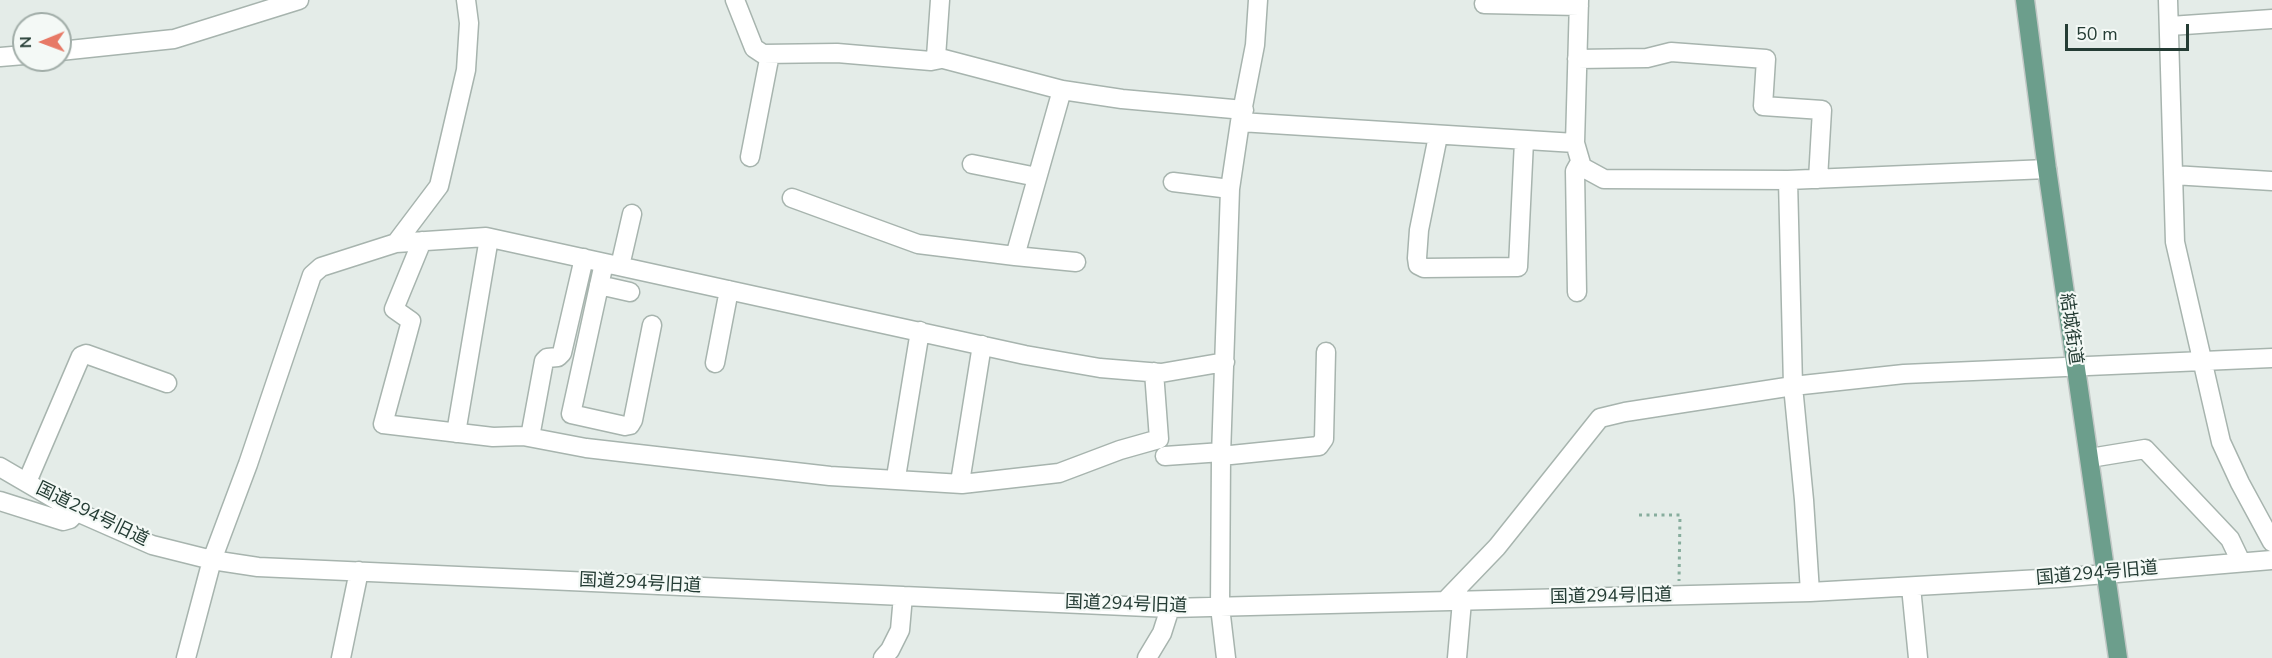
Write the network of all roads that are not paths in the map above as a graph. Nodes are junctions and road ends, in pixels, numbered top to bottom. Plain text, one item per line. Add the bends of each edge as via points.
1 (299, 0) edge
2 (466, 0) edge
3 (735, 0) edge
4 (940, 0) edge
5 (1258, 0) edge
6 (2025, 0) edge
7 (2168, 0) edge
8 (1579, 3) edge
9 (1484, 4) dead end
10 (2272, 19) edge
11 (2170, 26) junction
12 (72, 50) edge
13 (771, 54) junction
14 (941, 59) junction
15 (1577, 59) junction
16 (1062, 90) junction
17 (1242, 116) junction
18 (1438, 136) junction
19 (1524, 141) junction
20 (1575, 143) junction
21 (750, 157) dead end
22 (1580, 162) junction
23 (972, 164) dead end
24 (2048, 170) junction
25 (2173, 175) junction
26 (1037, 177) junction
27 (1818, 179) junction
28 (1788, 180) junction
29 (2272, 181) edge
30 (1173, 183) dead end
31 (1230, 189) junction
32 (792, 198) dead end
33 (632, 214) dead end
34 (489, 238) junction
35 (422, 241) junction
36 (396, 243) junction
37 (1015, 256) junction
38 (584, 258) junction
39 (1076, 262) dead end
40 (612, 264) junction
41 (599, 285) junction
42 (729, 290) junction
43 (630, 292) dead end
44 (1577, 292) dead end
45 (652, 325) dead end
46 (920, 331) junction
47 (982, 345) junction
48 (1326, 352) dead end
49 (2272, 358) edge
50 (2201, 360) junction
51 (1225, 362) junction
52 (715, 363) dead end
53 (2076, 366) junction
54 (1154, 372) junction
55 (167, 383) dead end
56 (1793, 386) junction
57 (456, 433) junction
58 (530, 437) junction
59 (1221, 454) junction
60 (1165, 456) dead end
61 (2090, 458) junction
62 (0, 467) edge
63 (897, 471) dead end
64 (961, 476) dead end
65 (27, 482) junction
66 (0, 501) edge
67 (77, 512) junction
68 (2272, 542) edge
69 (212, 560) junction
70 (2272, 560) edge
71 (2241, 562) junction
72 (359, 572) junction
73 (2106, 572) junction
74 (1911, 587) junction
75 (1810, 592) junction
76 (903, 596) junction
77 (1453, 601) junction
78 (1220, 607) junction
79 (1170, 609) junction
80 (186, 658) edge
81 (340, 658) edge
82 (883, 658) edge
83 (1147, 658) edge
84 (1226, 658) edge
85 (1457, 658) edge
86 (1918, 658) edge
87 (2118, 658) edge

1 - 12 street via 174,39
2 - 36 street via 466,70 439,186
3 - 13 street via 754,48
4 - 14 street via 936,57
5 - 17 street via 1255,45
6 - 24 main road, 結城街道
7 - 11 street
8 - 9 street
8 - 15 street
10 - 11 street
11 - 25 street
13 - 14 street
13 - 21 street
14 - 16 street
15 - 20 street
15 - 27 street via 1647,58 1671,52 1766,59 1763,106 1822,110
16 - 17 street
16 - 26 street
17 - 18 street
17 - 31 street
18 - 19 street
18 - 19 street via 1419,230 1417,258 1418,265 1424,268 1518,267
19 - 20 street
20 - 22 street
22 - 28 street via 1604,179
22 - 44 street via 1575,171
23 - 26 street
24 - 27 street
24 - 53 main road, 結城街道
25 - 29 street
25 - 50 street via 2175,242
26 - 37 street
27 - 28 street
28 - 56 street
30 - 31 street
31 - 51 street
32 - 37 street via 918,244
33 - 40 street
34 - 35 street
34 - 38 street
34 - 57 street
35 - 36 street
35 - 57 street via 394,309 411,321 382,424
36 - 69 street via 321,267 312,275
37 - 39 street
38 - 40 street
38 - 58 street via 562,353 544,361
40 - 41 street
40 - 42 street
41 - 43 street
41 - 45 street via 571,414 630,425
42 - 46 street
42 - 52 street
46 - 47 street
46 - 63 street
47 - 54 street via 1100,368
47 - 64 street
48 - 59 street via 1324,439 1319,446
49 - 50 street
50 - 53 street
50 - 68 street via 2221,442
51 - 54 street
51 - 59 street
53 - 56 street via 1904,374
53 - 61 main road, 結城街道
54 - 58 street via 1159,438 1059,473 962,484 830,476 586,448
55 - 65 street via 86,354 81,356
56 - 75 street
56 - 77 street via 1600,418
57 - 58 street
59 - 60 street
59 - 78 street
61 - 71 street via 2145,449 2230,539
61 - 73 main road, 結城街道
62 - 65 street, 国道294号旧道
65 - 67 street, 国道294号旧道
66 - 67 street via 63,521
67 - 69 street, 国道294号旧道 via 152,545
69 - 72 street, 国道294号旧道 via 258,567
69 - 80 street
70 - 71 street, 国道294号旧道
71 - 73 street, 国道294号旧道
72 - 76 street, 国道294号旧道
72 - 81 street
73 - 74 street, 国道294号旧道
73 - 87 main road, 結城街道
74 - 75 street, 国道294号旧道
74 - 86 street
75 - 77 street, 国道294号旧道
76 - 79 street, 国道294号旧道
76 - 82 street via 900,630
77 - 78 street, 国道294号旧道
77 - 85 street
78 - 79 street, 国道294号旧道
78 - 84 street
79 - 83 street

